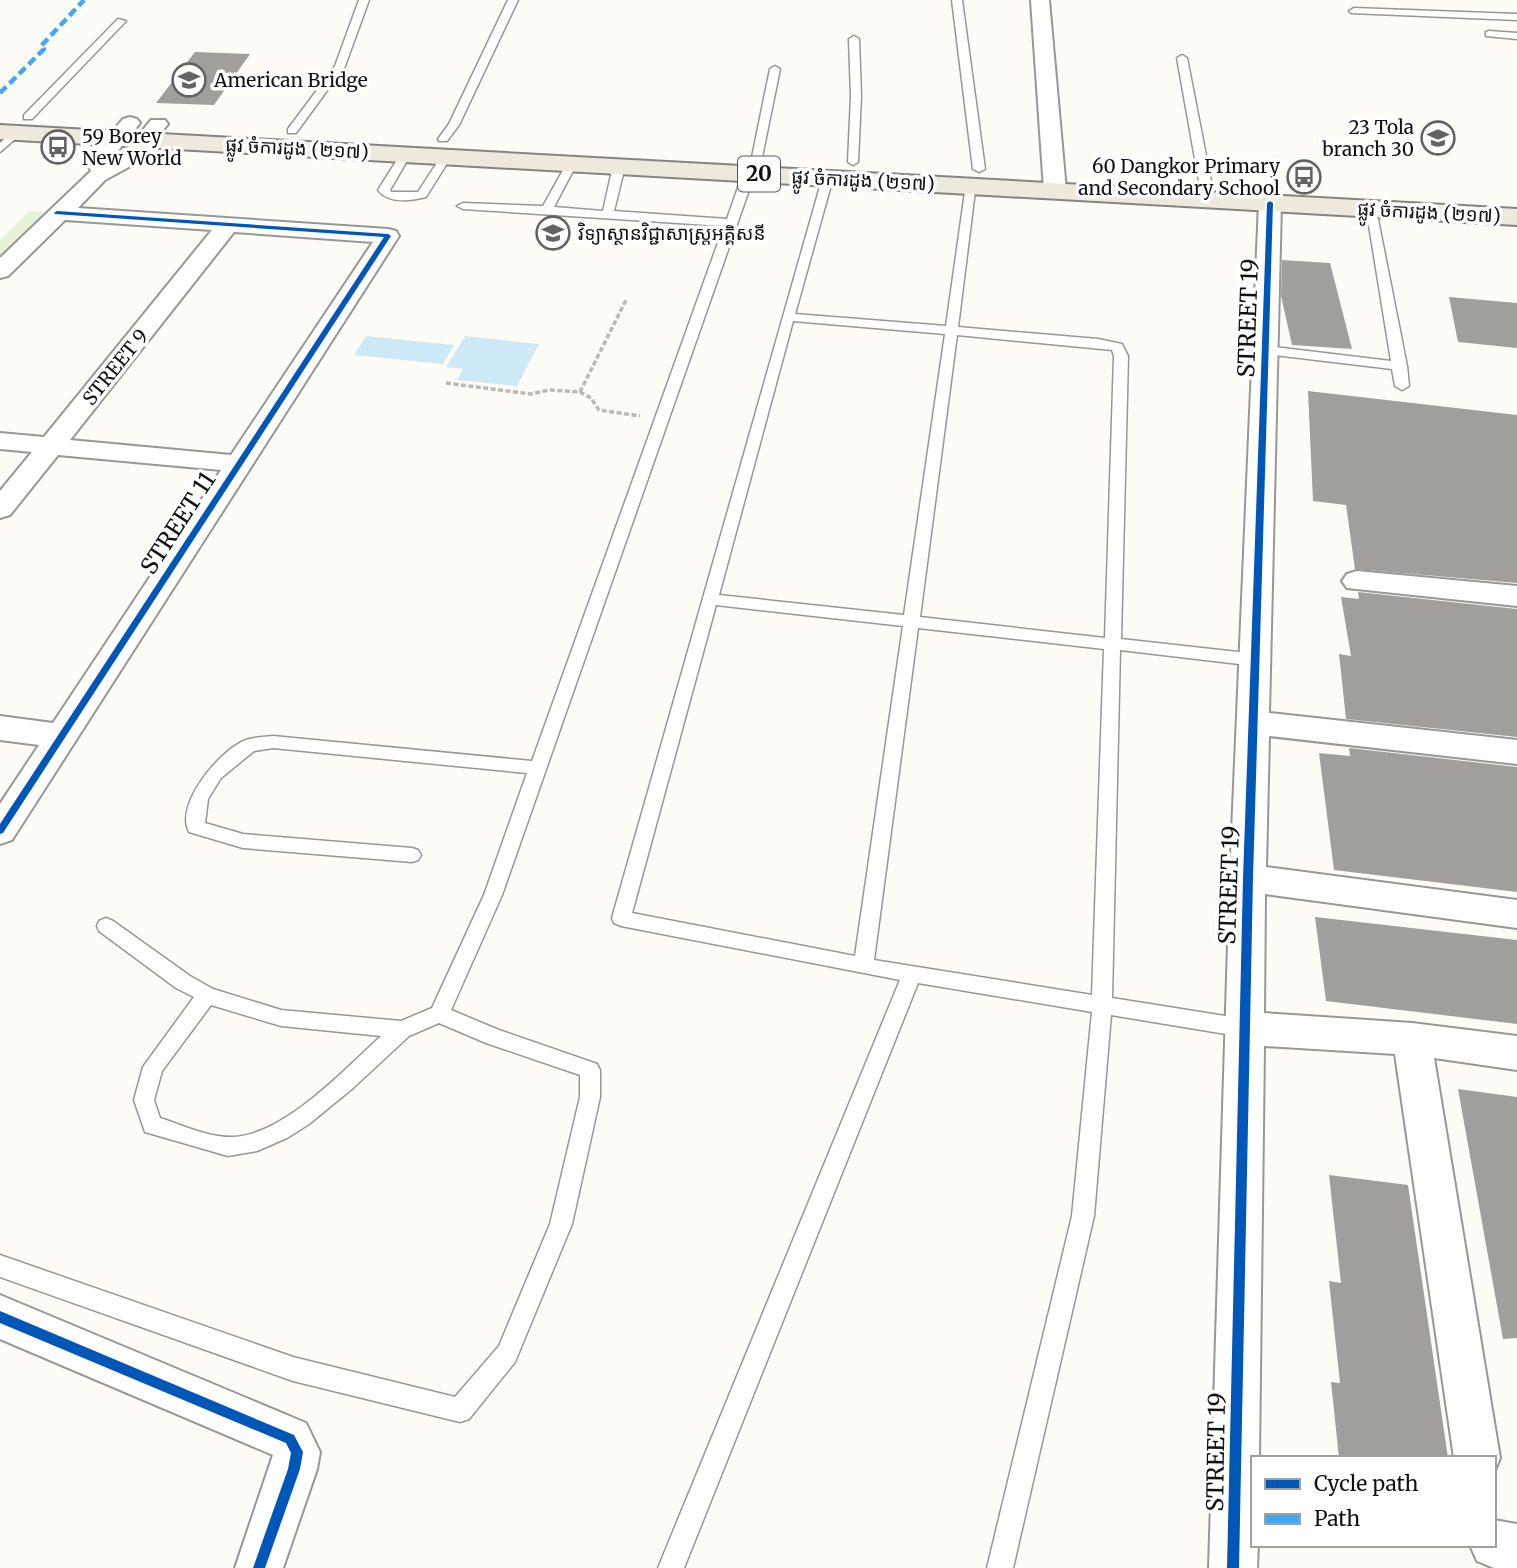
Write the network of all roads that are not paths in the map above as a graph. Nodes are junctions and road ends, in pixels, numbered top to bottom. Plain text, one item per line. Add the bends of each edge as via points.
1 (365, 0) edge
2 (513, 0) edge
3 (957, 0) edge
4 (1040, 0) edge
5 (1354, 11) dead end
6 (1517, 17) edge
7 (121, 21) dead end
8 (1489, 34) dead end
9 (1517, 36) edge
10 (854, 39) dead end
11 (1182, 58) dead end
12 (775, 69) dead end
13 (9, 129) edge
14 (138, 131) junction
15 (292, 131) junction
16 (445, 148) junction
17 (406, 154) junction
18 (853, 162) junction
19 (572, 163) junction
20 (753, 165) junction
21 (619, 166) junction
22 (98, 176) junction
23 (975, 177) junction
24 (827, 178) junction
25 (1053, 181) junction
26 (1205, 181) junction
27 (1517, 198) edge
28 (1270, 203) junction
29 (463, 206) dead end
30 (1370, 209) junction
31 (547, 210) junction
32 (57, 213) junction
33 (608, 214) junction
34 (1517, 217) edge
35 (730, 223) junction
36 (229, 224) junction
37 (0, 271) edge
38 (788, 317) junction
39 (952, 331) junction
40 (1266, 350) junction
41 (1399, 366) junction
42 (1402, 386) dead end
43 (0, 441) edge
44 (51, 446) junction
45 (239, 464) junction
46 (0, 509) edge
47 (1357, 581) dead end
48 (1517, 596) edge
49 (710, 599) junction
50 (911, 621) junction
51 (1112, 644) junction
52 (1256, 660) junction
53 (1254, 723) junction
54 (0, 728) edge
55 (62, 736) junction
56 (1517, 752) edge
57 (538, 768) junction
58 (0, 831) edge
59 (412, 855) dead end
60 (1248, 878) junction
61 (1517, 914) edge
62 (106, 926) dead end
63 (863, 966) junction
64 (912, 975) junction
65 (207, 995) junction
66 (1102, 1006) junction
67 (439, 1014) junction
68 (1244, 1028) junction
69 (402, 1030) junction
70 (1412, 1039) junction
71 (1517, 1053) edge
72 (0, 1266) edge
73 (4, 1328) edge
74 (1478, 1456) edge
75 (1496, 1545) edge
76 (1493, 1547) edge
77 (1517, 1548) edge
78 (259, 1568) edge
79 (671, 1568) edge
80 (1000, 1568) edge
81 (1233, 1568) edge
82 (1495, 1568) edge

1 - 15 lane via 340,66
2 - 16 lane
3 - 23 lane
4 - 25 street
5 - 6 lane
7 - 13 lane
8 - 9 lane
10 - 18 lane
11 - 26 lane
12 - 20 lane
13 - 14 main road, ផ្លូវ ចំការដូង (២១៧) / 20
14 - 15 main road, ផ្លូវ ចំការដូង (២១៧) / 20
14 - 17 main road, ផ្លូវ ចំការដូង (២១៧) / 20
14 - 22 street via 100,158
14 - 22 street via 129,159
15 - 16 main road, ផ្លូវ ចំការដូង (២១៧) / 20
16 - 17 main road, ផ្លូវ ចំការដូង (២១៧) / 20
16 - 17 lane via 422,195 388,195 384,190
16 - 19 main road, ផ្លូវ ចំការដូង (២១៧) / 20
16 - 20 main road, ផ្លូវ ចំការដូង (២១៧) / 20
18 - 20 main road, ផ្លូវ ចំការដូង (២១៧) / 20
18 - 23 main road, ផ្លូវ ចំការដូង (២១៧) / 20
19 - 21 main road, ផ្លូវ ចំការដូង (២១៧) / 20
19 - 31 lane
20 - 21 main road, ផ្លូវ ចំការដូង (២១៧) / 20
20 - 24 main road, ផ្លូវ ចំការដូង (២១៧) / 20
20 - 35 lane
21 - 33 lane
22 - 32 street
23 - 24 main road, ផ្លូវ ចំការដូង (២១៧) / 20
23 - 25 main road, ផ្លូវ ចំការដូង (២១៧) / 20
23 - 39 lane
24 - 38 lane
25 - 26 main road, ផ្លូវ ចំការដូង (២១៧) / 20
25 - 28 main road, ផ្លូវ ចំការដូង (២១៧) / 20
26 - 27 main road, ផ្លូវ ចំការដូង (២១៧) / 20
28 - 30 main road, ផ្លូវ ចំការដូង (២១៧) / 20
28 - 40 street, STREET 19
29 - 31 lane
30 - 34 main road, ផ្លូវ ចំការដូង (២១៧) / 20
30 - 41 lane
31 - 33 lane
32 - 36 street
32 - 37 street
33 - 35 lane
35 - 57 lane
36 - 44 street, STREET 9
36 - 45 street, STREET 11 via 388,236
38 - 39 lane
38 - 49 lane
39 - 50 lane
39 - 51 lane via 1117,347 1121,356
40 - 41 lane
40 - 52 street, STREET 19
41 - 42 lane
43 - 44 street
44 - 45 street
44 - 46 street, STREET 9
45 - 55 street, STREET 11
47 - 48 street
49 - 50 lane
49 - 63 lane via 621,918
50 - 51 lane
50 - 63 lane
51 - 52 lane
51 - 66 lane
52 - 53 street, STREET 19
53 - 56 street
53 - 60 street, STREET 19
54 - 55 street
55 - 58 street, STREET 11
57 - 59 lane via 273,742 248,744 215,773 199,798 195,827 243,841
57 - 67 lane via 493,895
60 - 61 street
60 - 68 street, STREET 19
62 - 65 lane
63 - 64 lane
64 - 66 lane
64 - 79 lane
65 - 69 lane via 281,1018
65 - 69 lane via 153,1067 144,1100 152,1125 233,1148 266,1139 324,1100
66 - 68 lane
66 - 80 lane via 1083,1216
67 - 69 lane
67 - 72 lane via 590,1070 590,1097 561,1224 506,1354 460,1410 293,1369
68 - 70 street
68 - 81 street, STREET 19
70 - 71 street
70 - 74 street
73 - 78 street via 290,1439 297,1452 294,1469
75 - 77 street
76 - 82 street

